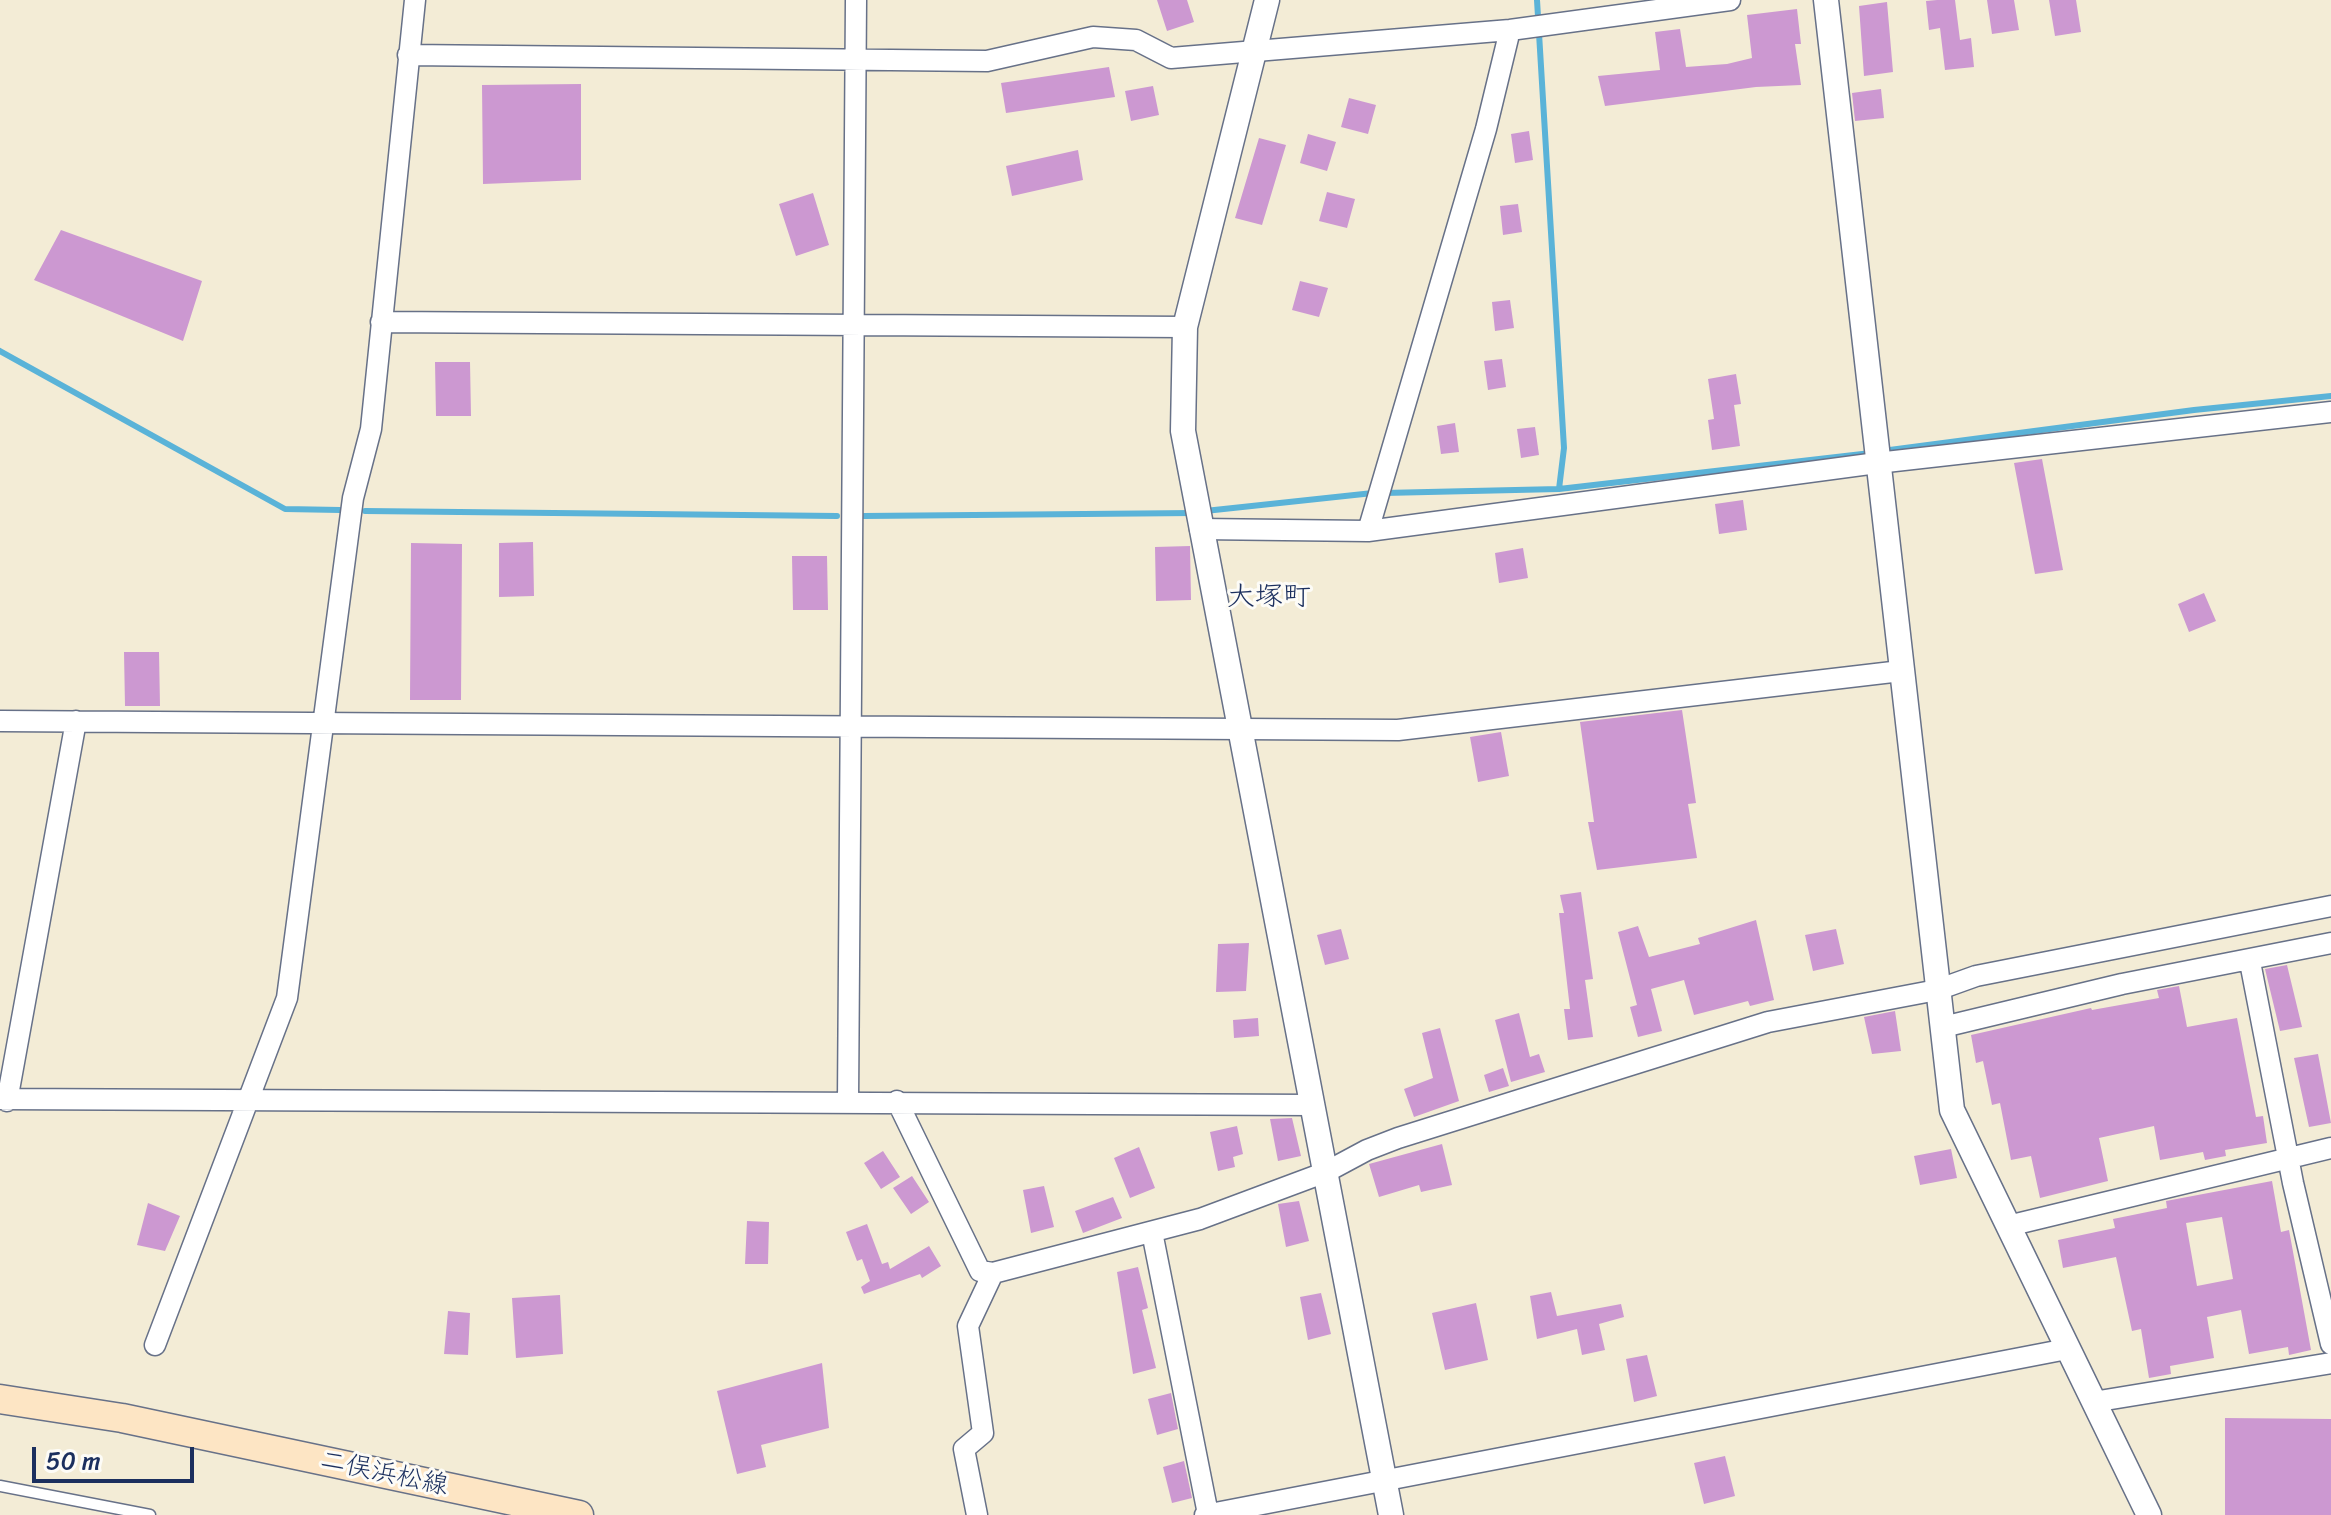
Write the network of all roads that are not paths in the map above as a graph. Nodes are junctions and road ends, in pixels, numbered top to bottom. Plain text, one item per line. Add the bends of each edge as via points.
1 (415, 0) edge
2 (856, 0) edge
3 (1267, 0) edge
4 (1730, 0) edge
5 (1826, 0) edge
6 (1510, 30) junction
7 (1254, 52) junction
8 (408, 55) junction
9 (855, 60) junction
10 (381, 322) junction
11 (855, 327) junction
12 (1185, 327) junction
13 (2331, 412) edge
14 (1877, 463) junction
15 (1200, 529) junction
16 (1368, 531) junction
17 (1901, 671) junction
18 (0, 721) edge
19 (76, 721) junction
20 (321, 725) junction
21 (849, 725) junction
22 (1238, 730) junction
23 (2331, 906) edge
24 (2331, 943) edge
25 (2250, 962) junction
26 (1937, 990) junction
27 (1943, 1027) junction
28 (4, 1100) edge
29 (246, 1100) junction
30 (848, 1101) junction
31 (897, 1101) junction
32 (1312, 1105) junction
33 (2331, 1148) edge
34 (2288, 1156) junction
35 (1326, 1172) junction
36 (2008, 1226) junction
37 (1152, 1232) junction
38 (993, 1273) junction
39 (2331, 1344) edge
40 (155, 1345) dead end
41 (2067, 1349) junction
42 (2331, 1363) edge
43 (0, 1399) edge
44 (2093, 1402) junction
45 (1385, 1482) junction
46 (0, 1486) edge
47 (150, 1515) edge
48 (579, 1515) edge
49 (977, 1515) edge
50 (1207, 1515) edge
51 (1391, 1515) edge
52 (2149, 1515) edge

1 - 8 street
2 - 9 street
3 - 7 street
4 - 6 street
5 - 14 street
6 - 7 street
6 - 16 street
7 - 9 street via 1171,58 1136,40 1093,37 987,61
7 - 12 street
8 - 9 street
8 - 10 street
9 - 11 street
10 - 11 street
10 - 20 street via 371,429 353,498
11 - 12 street
11 - 21 street
12 - 15 street via 1183,431
13 - 14 street
14 - 16 street
14 - 17 street
15 - 16 street
15 - 22 street
17 - 22 street via 1398,730
17 - 26 street
18 - 19 street
19 - 20 street
19 - 28 street
20 - 21 street
20 - 29 street via 287,998
21 - 22 street
21 - 30 street
22 - 32 street
23 - 26 street via 1976,976
24 - 25 street
25 - 27 street via 2122,984
25 - 34 street
26 - 27 street
26 - 35 street via 1768,1022 1398,1138
27 - 36 street via 1952,1110
28 - 29 street
29 - 30 street
29 - 40 street
30 - 31 street
31 - 32 street
31 - 38 street via 980,1271
32 - 35 street
33 - 34 street
34 - 36 street
34 - 39 street
35 - 37 street
35 - 45 street
36 - 41 street
37 - 38 street
37 - 50 street
38 - 49 street via 968,1326 983,1433 964,1449
41 - 44 street
41 - 45 street
42 - 44 street
43 - 48 main road, 二俣浜松線 via 122,1418
44 - 52 street
45 - 50 street
45 - 51 street
46 - 47 lane

